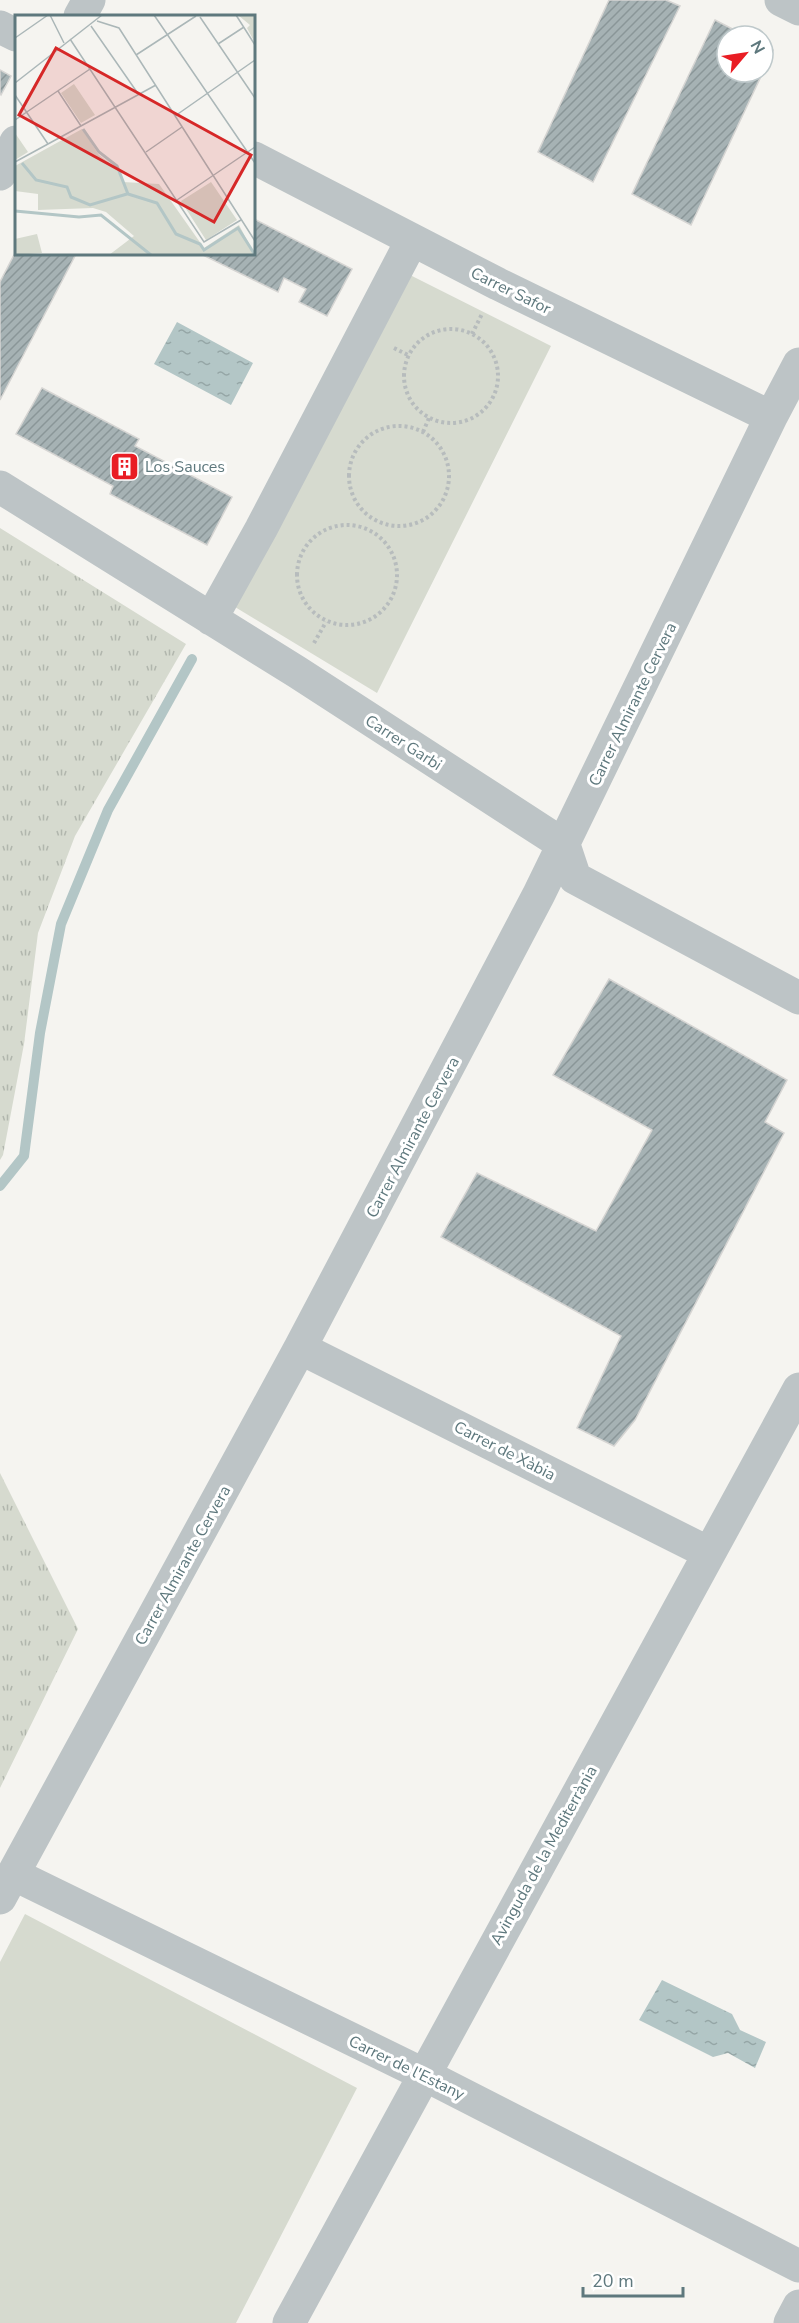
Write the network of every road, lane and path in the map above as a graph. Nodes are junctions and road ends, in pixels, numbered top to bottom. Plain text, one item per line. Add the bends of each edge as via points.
1 (89, 0) edge
2 (781, 0) edge
3 (799, 9) edge
4 (81, 15) edge
5 (0, 27) edge
6 (15, 34) edge
7 (15, 144) edge
8 (255, 159) edge
9 (0, 174) edge
10 (412, 240) junction
11 (799, 364) edge
12 (771, 417) junction
13 (429, 418) junction
14 (423, 432) junction
15 (0, 487) edge
16 (377, 522) junction
17 (372, 532) junction
18 (211, 619) junction
19 (564, 845) junction
20 (795, 986) edge
21 (300, 1348) junction
22 (799, 1389) edge
23 (788, 1435) edge
24 (709, 1553) junction
25 (6, 1886) edge
26 (423, 2074) junction
27 (799, 2266) edge
28 (799, 2306) edge
29 (289, 2323) edge
30 (790, 2323) edge

1 - 4 street
2 - 3 street
5 - 6 street
7 - 9 street
8 - 10 street, Carrer Safor
10 - 12 street, Carrer Safor
10 - 18 street
11 - 12 street, Carrer Almirante Cervera
12 - 19 street, Carrer Almirante Cervera
13 - 13 path via 458,423 478,414 493,398 497,384 493,354 472,334 458,329 429,334 409,355 404,384 409,398
13 - 14 path
14 - 16 path via 446,457 450,475 440,508 410,526 392,527
14 - 16 path via 395,426 381,429 368,436 351,459 348,474 355,502
15 - 18 street, Carrer Garbi
16 - 17 path
17 - 17 path via 360,527 334,526 303,549 298,564 300,595 326,622 351,626 367,622 390,602 398,571 385,542
18 - 19 street, Carrer Garbi
19 - 20 street via 575,878
19 - 21 street, Carrer Almirante Cervera
21 - 24 street, Carrer de Xàbia
21 - 25 street, Carrer Almirante Cervera
22 - 23 street, Avinguda de la Mediterrània
23 - 24 street, Avinguda de la Mediterrània
24 - 26 street, Avinguda de la Mediterrània
25 - 26 street, Carrer de l'Estany
26 - 27 street, Carrer de l'Estany
26 - 29 street, Avinguda de la Mediterrània
28 - 30 street

